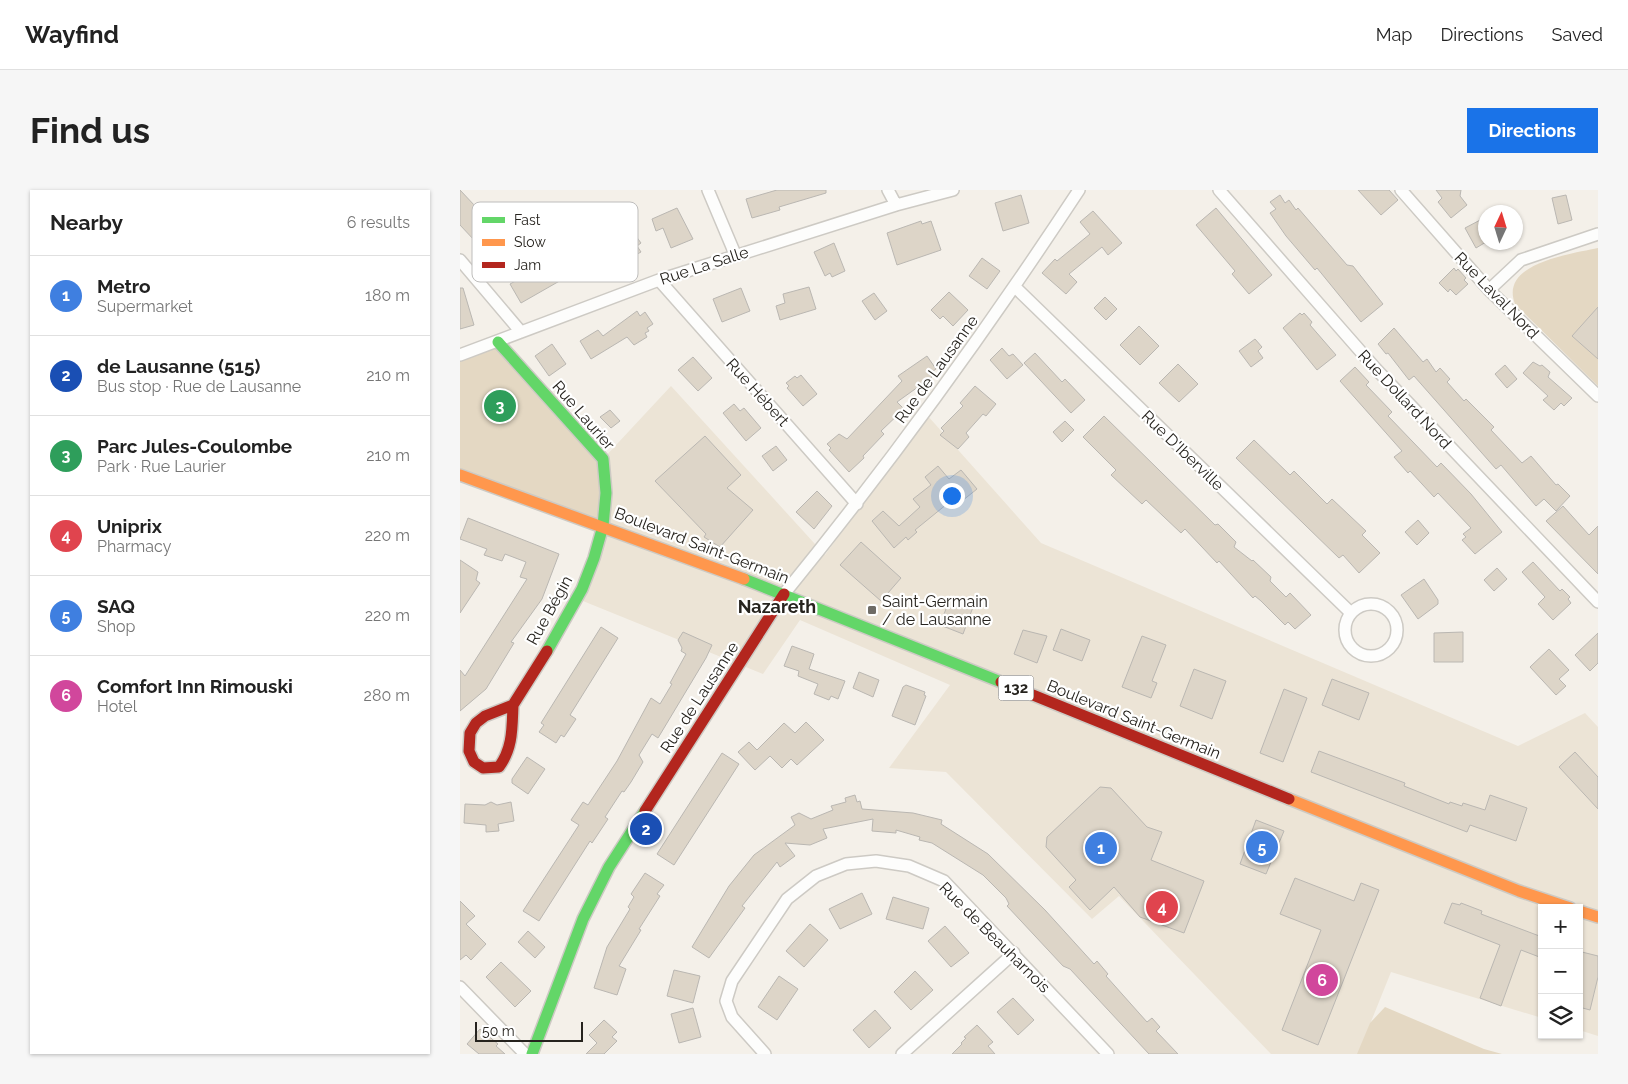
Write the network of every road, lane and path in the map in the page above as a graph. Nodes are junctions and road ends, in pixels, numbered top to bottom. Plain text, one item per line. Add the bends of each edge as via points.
1 (708, 190) edge
2 (888, 190) edge
3 (953, 190) edge
4 (1079, 190) edge
5 (1219, 190) edge
6 (1401, 190) edge
7 (896, 205) junction
8 (1598, 234) edge
9 (735, 254) junction
10 (460, 260) edge
11 (472, 274) edge
12 (658, 280) junction
13 (479, 282) edge
14 (1016, 287) junction
15 (1489, 290) junction
16 (522, 332) junction
17 (498, 342) junction
18 (460, 355) edge
19 (1598, 396) edge
20 (460, 475) edge
21 (857, 504) junction
22 (604, 526) junction
23 (784, 594) junction
24 (1598, 602) edge
25 (1351, 613) junction
26 (513, 705) junction
27 (1558, 904) edge
28 (1583, 912) edge
29 (1598, 917) edge
30 (1014, 953) junction
31 (460, 986) edge
32 (525, 1054) edge
33 (532, 1054) edge
34 (765, 1054) edge
35 (902, 1054) edge
36 (1108, 1054) edge

1 - 9 street
2 - 7 street
3 - 7 street, Rue La Salle
4 - 14 street, Rue de Lausanne
5 - 24 street, Rue Dollard Nord via 1376,369
6 - 15 street, Rue Laval Nord
7 - 9 street, Rue La Salle
8 - 15 street via 1521,260
9 - 12 street, Rue La Salle
10 - 11 street
12 - 16 street, Rue La Salle
12 - 21 street, Rue Hébert
13 - 16 street
14 - 21 street, Rue de Lausanne
14 - 25 street, Rue D'Iberville
15 - 19 street, Rue Laval Nord
16 - 17 street, Rue La Salle
17 - 18 street, Rue La Salle
17 - 22 main road, Rue Laurier via 604,459 607,476
20 - 22 main road, Boulevard Saint-Germain / 132
21 - 23 street, Rue de Lausanne
22 - 23 main road, Boulevard Saint-Germain / 132
22 - 26 main road, Rue Bégin via 578,599
23 - 27 main road, Boulevard Saint-Germain / 132 via 1308,807
23 - 33 main road, Rue de Lausanne via 609,867 583,919
25 - 25 street via 1345,629 1346,638 1356,652 1373,657 1395,643 1398,626 1390,610 1374,603 1358,607
26 - 26 main road, Rue Bégin via 491,713 472,728 467,741 472,758 478,765 499,767 509,755
28 - 29 main road
30 - 34 street, Rue de Beauharnois via 944,881 909,866 876,861 846,864 816,876 787,899 732,982 726,1001 732,1018
30 - 35 street
30 - 36 street, Rue de Beauharnois
31 - 32 street

